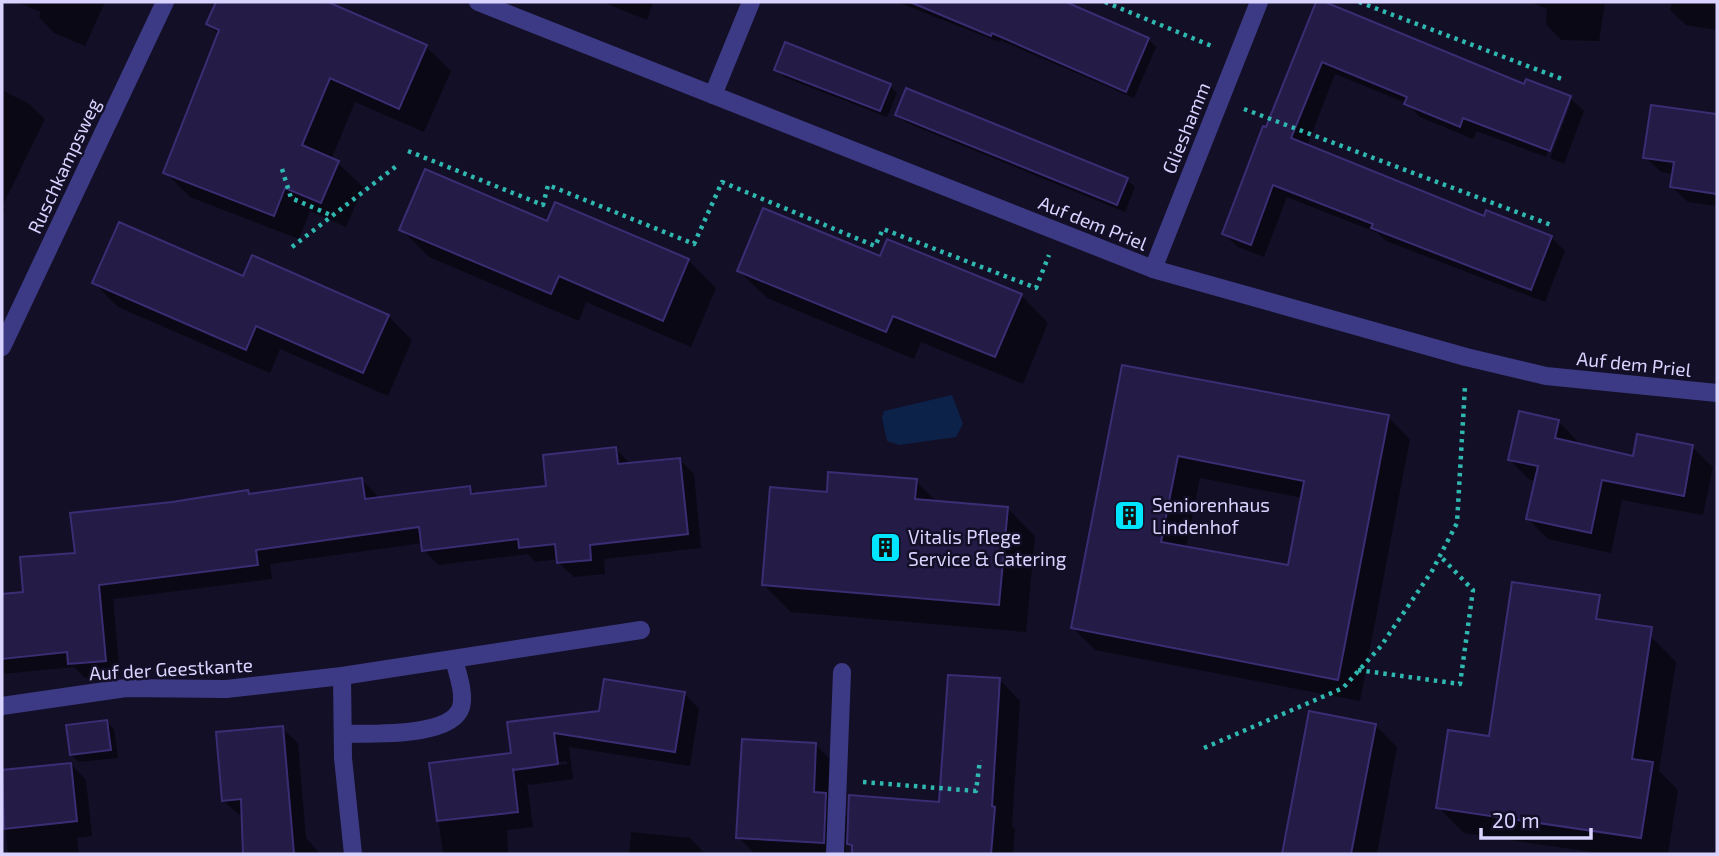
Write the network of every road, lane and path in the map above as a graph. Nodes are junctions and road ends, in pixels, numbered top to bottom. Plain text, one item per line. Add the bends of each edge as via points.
1 (164, 2) edge
2 (478, 2) edge
3 (751, 2) edge
4 (1105, 2) edge
5 (1259, 2) edge
6 (1359, 2) edge
7 (1237, 57) junction
8 (1562, 79) dead end
9 (713, 94) junction
10 (1220, 100) junction
11 (408, 151) dead end
12 (400, 164) dead end
13 (282, 169) dead end
14 (333, 217) junction
15 (1551, 225) dead end
16 (1058, 232) junction
17 (292, 247) dead end
18 (1153, 269) junction
19 (2, 348) edge
20 (1466, 357) junction
21 (1717, 393) edge
22 (1440, 556) junction
23 (641, 630) dead end
24 (454, 659) junction
25 (1358, 670) junction
26 (842, 672) dead end
27 (342, 676) junction
28 (2, 706) edge
29 (343, 734) junction
30 (1204, 748) dead end
31 (980, 760) dead end
32 (838, 780) junction
33 (353, 854) edge
34 (835, 854) edge

1 - 19 street, Ruschkampsweg
2 - 9 street, Auf dem Priel
3 - 9 street
4 - 7 path
5 - 7 street, Glieshamm
6 - 8 path
7 - 10 street, Glieshamm
9 - 16 street, Auf dem Priel
10 - 15 path
10 - 18 street, Glieshamm
11 - 16 path via 543,205 548,185 694,244 722,182 875,246 883,229 1036,288
12 - 14 path
13 - 14 path via 292,198
14 - 17 path
16 - 18 street, Auf dem Priel
18 - 20 street, Auf dem Priel
20 - 21 street, Auf dem Priel via 1546,376
20 - 22 path via 1457,523
22 - 25 path via 1381,646
22 - 25 path via 1473,590 1460,684
23 - 24 street, Auf der Geestkante
24 - 27 street, Auf der Geestkante
24 - 29 street via 462,693 461,709 453,719 437,727 405,732
25 - 30 path via 1343,688
26 - 32 street
27 - 28 street, Auf der Geestkante via 226,689 126,688
27 - 29 street
29 - 33 street
31 - 32 path via 976,791
32 - 34 street

